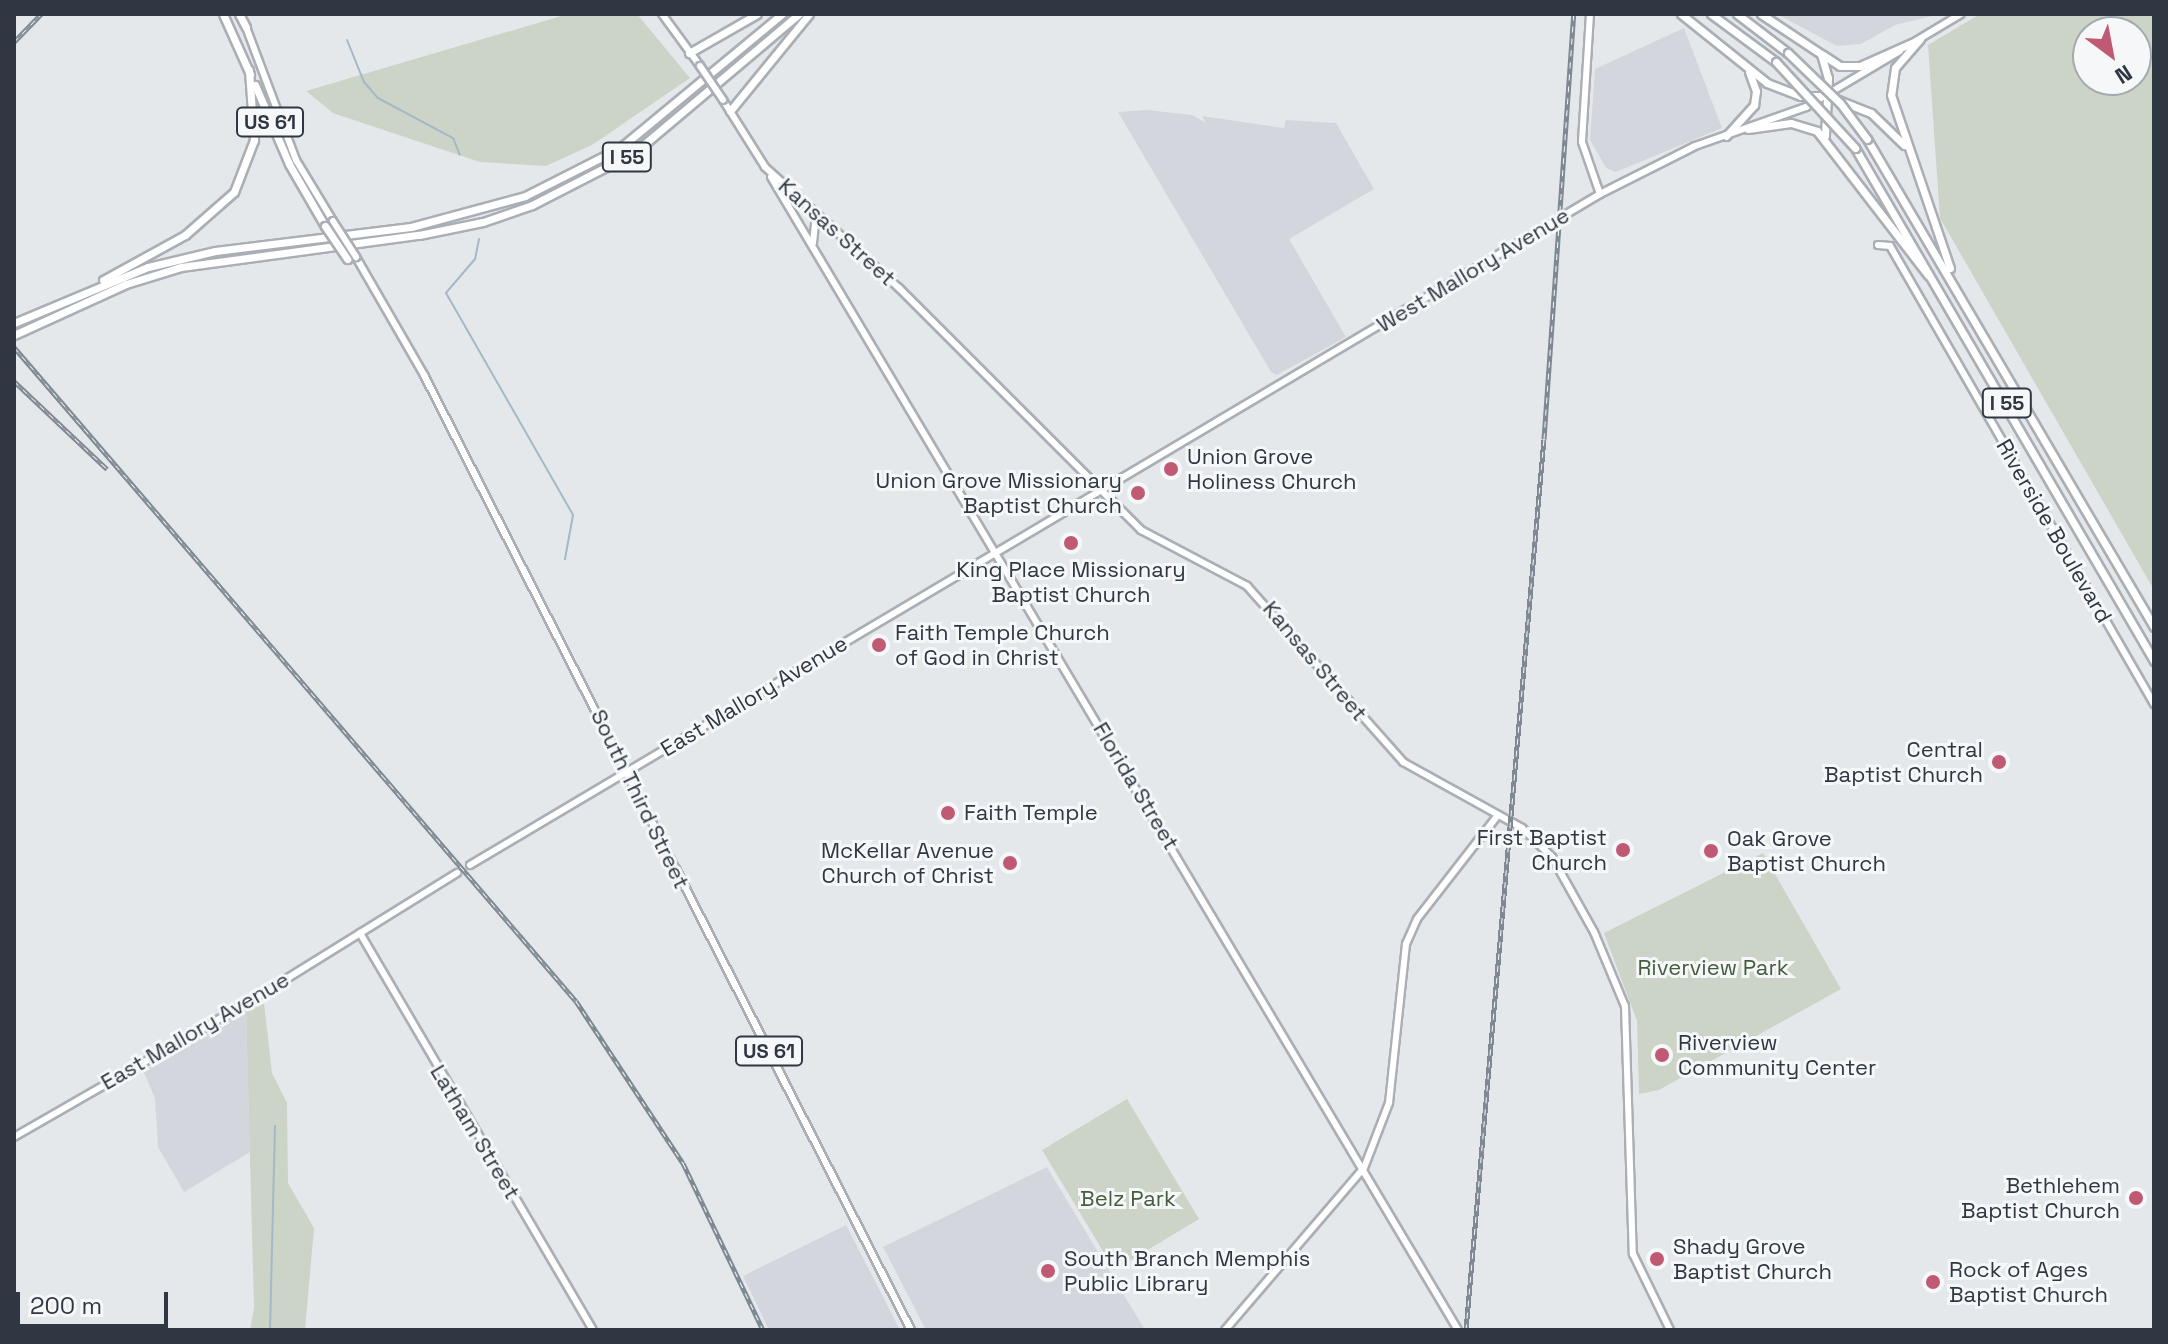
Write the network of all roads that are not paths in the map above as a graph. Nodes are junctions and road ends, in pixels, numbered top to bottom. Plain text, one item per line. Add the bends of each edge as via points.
1 (223, 14) edge
2 (239, 14) edge
3 (662, 14) edge
4 (757, 14) edge
5 (782, 14) edge
6 (799, 14) edge
7 (809, 14) edge
8 (1590, 14) edge
9 (1681, 14) edge
10 (1711, 14) edge
11 (1737, 14) edge
12 (1761, 14) edge
13 (1961, 14) edge
14 (246, 27) joint
15 (1920, 39) junction
16 (689, 53) junction
17 (1821, 54) junction
18 (1743, 64) junction
19 (249, 70) junction
20 (1828, 96) junction
21 (730, 111) junction
22 (1748, 129) junction
23 (1726, 136) junction
24 (1826, 138) junction
25 (1906, 147) junction
26 (765, 167) junction
27 (1600, 194) junction
28 (816, 215) junction
29 (329, 224) junction
30 (813, 243) junction
31 (1878, 245) dead end
32 (352, 258) joint
33 (79, 292) junction
34 (1961, 292) junction
35 (1947, 300) junction
36 (14, 323) edge
37 (14, 335) edge
38 (1102, 489) junction
39 (997, 551) junction
40 (2154, 627) edge
41 (2154, 661) edge
42 (2154, 704) edge
43 (627, 772) junction
44 (1498, 815) junction
45 (470, 865) dead end
46 (457, 873) dead end
47 (360, 933) junction
48 (14, 1137) edge
49 (1364, 1168) junction
50 (593, 1330) edge
51 (911, 1330) edge
52 (1225, 1330) edge
53 (1458, 1330) edge
54 (1670, 1330) edge

1 - 19 highway, South Third Street / US 61
2 - 14 highway, South Third Street / US 61
3 - 16 main road, Kansas Street
4 - 16 highway
5 - 33 highway, I 55 via 620,148 525,196 411,227 215,251 148,267
6 - 37 highway, I 55 via 635,152 532,205 419,235 181,267 126,284
7 - 21 highway
8 - 27 main road via 1583,150
9 - 18 highway
10 - 35 highway, I 55, bridge via 1776,62 1855,148
11 - 34 highway, I 55, bridge via 1840,103
12 - 17 highway
13 - 15 main road, West Mallory Avenue
14 - 29 main road, South Third Street / US 61 via 296,160
15 - 17 highway via 1860,66 1840,66
15 - 20 main road, West Mallory Avenue
15 - 25 highway via 1895,68 1891,83
16 - 21 main road, Kansas Street, bridge
17 - 20 highway
18 - 20 highway via 1788,93
18 - 23 highway via 1755,84 1754,105
19 - 29 highway, South Third Street / US 61 via 289,164
19 - 33 highway via 254,140 234,192 185,235
20 - 22 main road, West Mallory Avenue
20 - 24 highway via 1822,119
20 - 25 highway via 1871,113
21 - 26 main road, Kansas Street
22 - 23 main road, West Mallory Avenue
22 - 24 highway via 1804,124
23 - 27 main road, West Mallory Avenue via 1655,164
24 - 35 highway
25 - 34 highway
26 - 28 main road, Kansas Street
26 - 30 main road, Florida Street
27 - 38 main road, West Mallory Avenue
28 - 30 main road
28 - 38 main road, Kansas Street via 899,288
29 - 32 highway, South Third Street / US 61, bridge
30 - 39 main road, Florida Street
31 - 42 main road, Riverside Boulevard via 1889,244
32 - 43 main road, South Third Street / US 61 via 403,334
33 - 36 highway, I 55
34 - 40 highway, I 55
35 - 41 highway, I 55
38 - 39 main road, West Mallory Avenue
38 - 44 main road, Kansas Street via 1152,539 1230,575 1263,599 1403,762
39 - 43 main road, East Mallory Avenue
39 - 49 main road, Florida Street
43 - 45 main road, East Mallory Avenue
43 - 51 main road, South Third Street / US 61
44 - 49 main road via 1417,919 1406,944 1389,1103
44 - 54 main road, Kansas Street via 1522,828 1552,857 1616,979 1630,1033 1633,1254
46 - 47 main road, East Mallory Avenue
47 - 48 main road, East Mallory Avenue
47 - 50 main road, Latham Street
49 - 52 main road
49 - 53 main road, Florida Street

